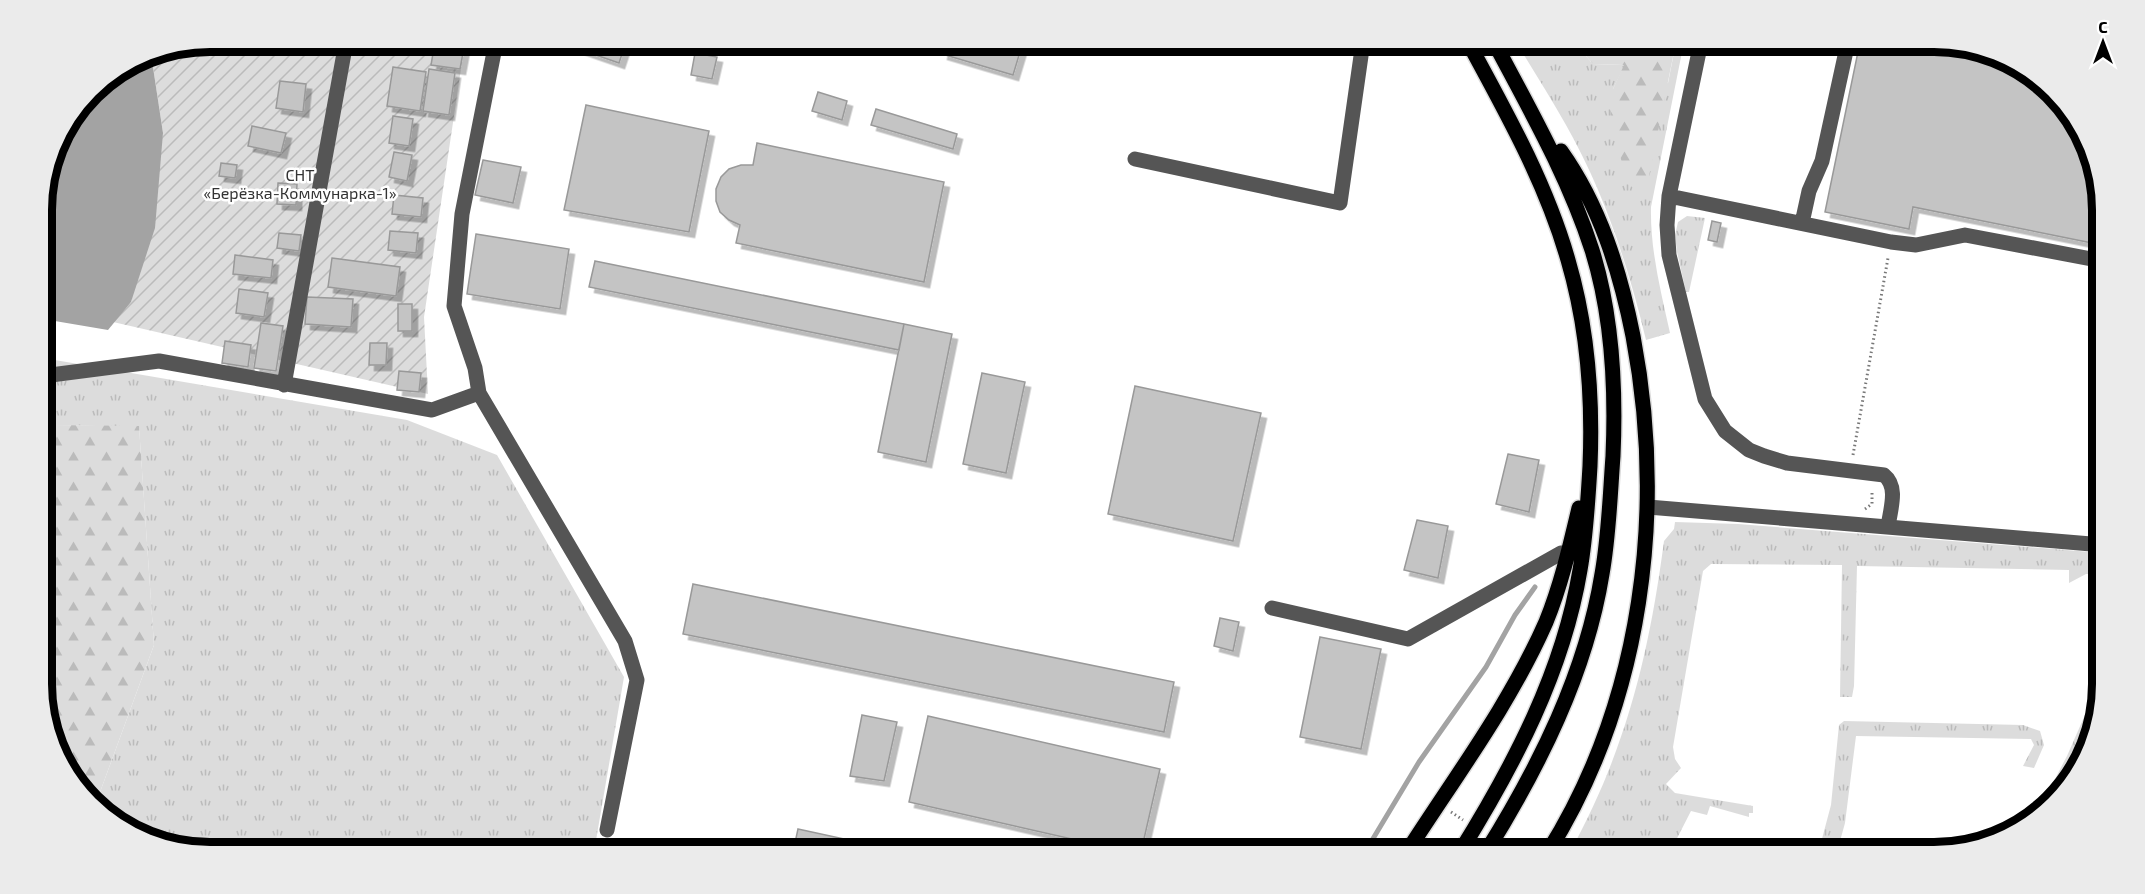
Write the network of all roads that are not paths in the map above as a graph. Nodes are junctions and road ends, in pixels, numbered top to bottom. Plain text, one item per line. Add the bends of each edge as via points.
1 (344, 52) edge
2 (494, 52) edge
3 (1362, 52) edge
4 (1473, 52) edge
5 (1500, 52) edge
6 (1699, 52) edge
7 (1846, 52) edge
8 (1533, 112) junction
9 (1135, 159) dead end
10 (1669, 196) junction
11 (1802, 224) junction
12 (2092, 259) edge
13 (53, 375) edge
14 (284, 385) junction
15 (479, 393) junction
16 (1648, 507) junction
17 (1888, 526) junction
18 (2092, 543) edge
19 (1575, 554) junction
20 (1272, 608) dead end
21 (606, 830) dead end
22 (1414, 841) edge
23 (1466, 841) edge
24 (1492, 841) edge
25 (1554, 841) edge

1 - 14 street
2 - 15 street via 462,214 454,306 476,368
3 - 9 street via 1340,203
4 - 19 main road via 1530,162 1568,260 1588,345 1590,467
5 - 8 main road
6 - 10 street
7 - 11 street via 1822,161 1809,192
8 - 16 main road via 1569,162 1595,210 1618,272 1643,387
8 - 24 main road via 1579,213 1604,298 1615,420 1609,521 1590,629 1543,752
10 - 11 street
10 - 17 street via 1669,255 1705,399 1718,423 1749,450 1780,462 1884,475 1893,491
11 - 12 street via 1916,245 1950,237 1985,238
13 - 14 street via 159,361
14 - 15 street via 432,410
15 - 21 street via 625,641 637,680
16 - 17 street
16 - 25 main road via 1635,624 1617,700 1590,771
17 - 18 street
19 - 20 street via 1561,553 1537,565 1408,639
19 - 22 main road via 1526,663 1491,725
19 - 23 main road via 1568,623 1547,685 1509,768

